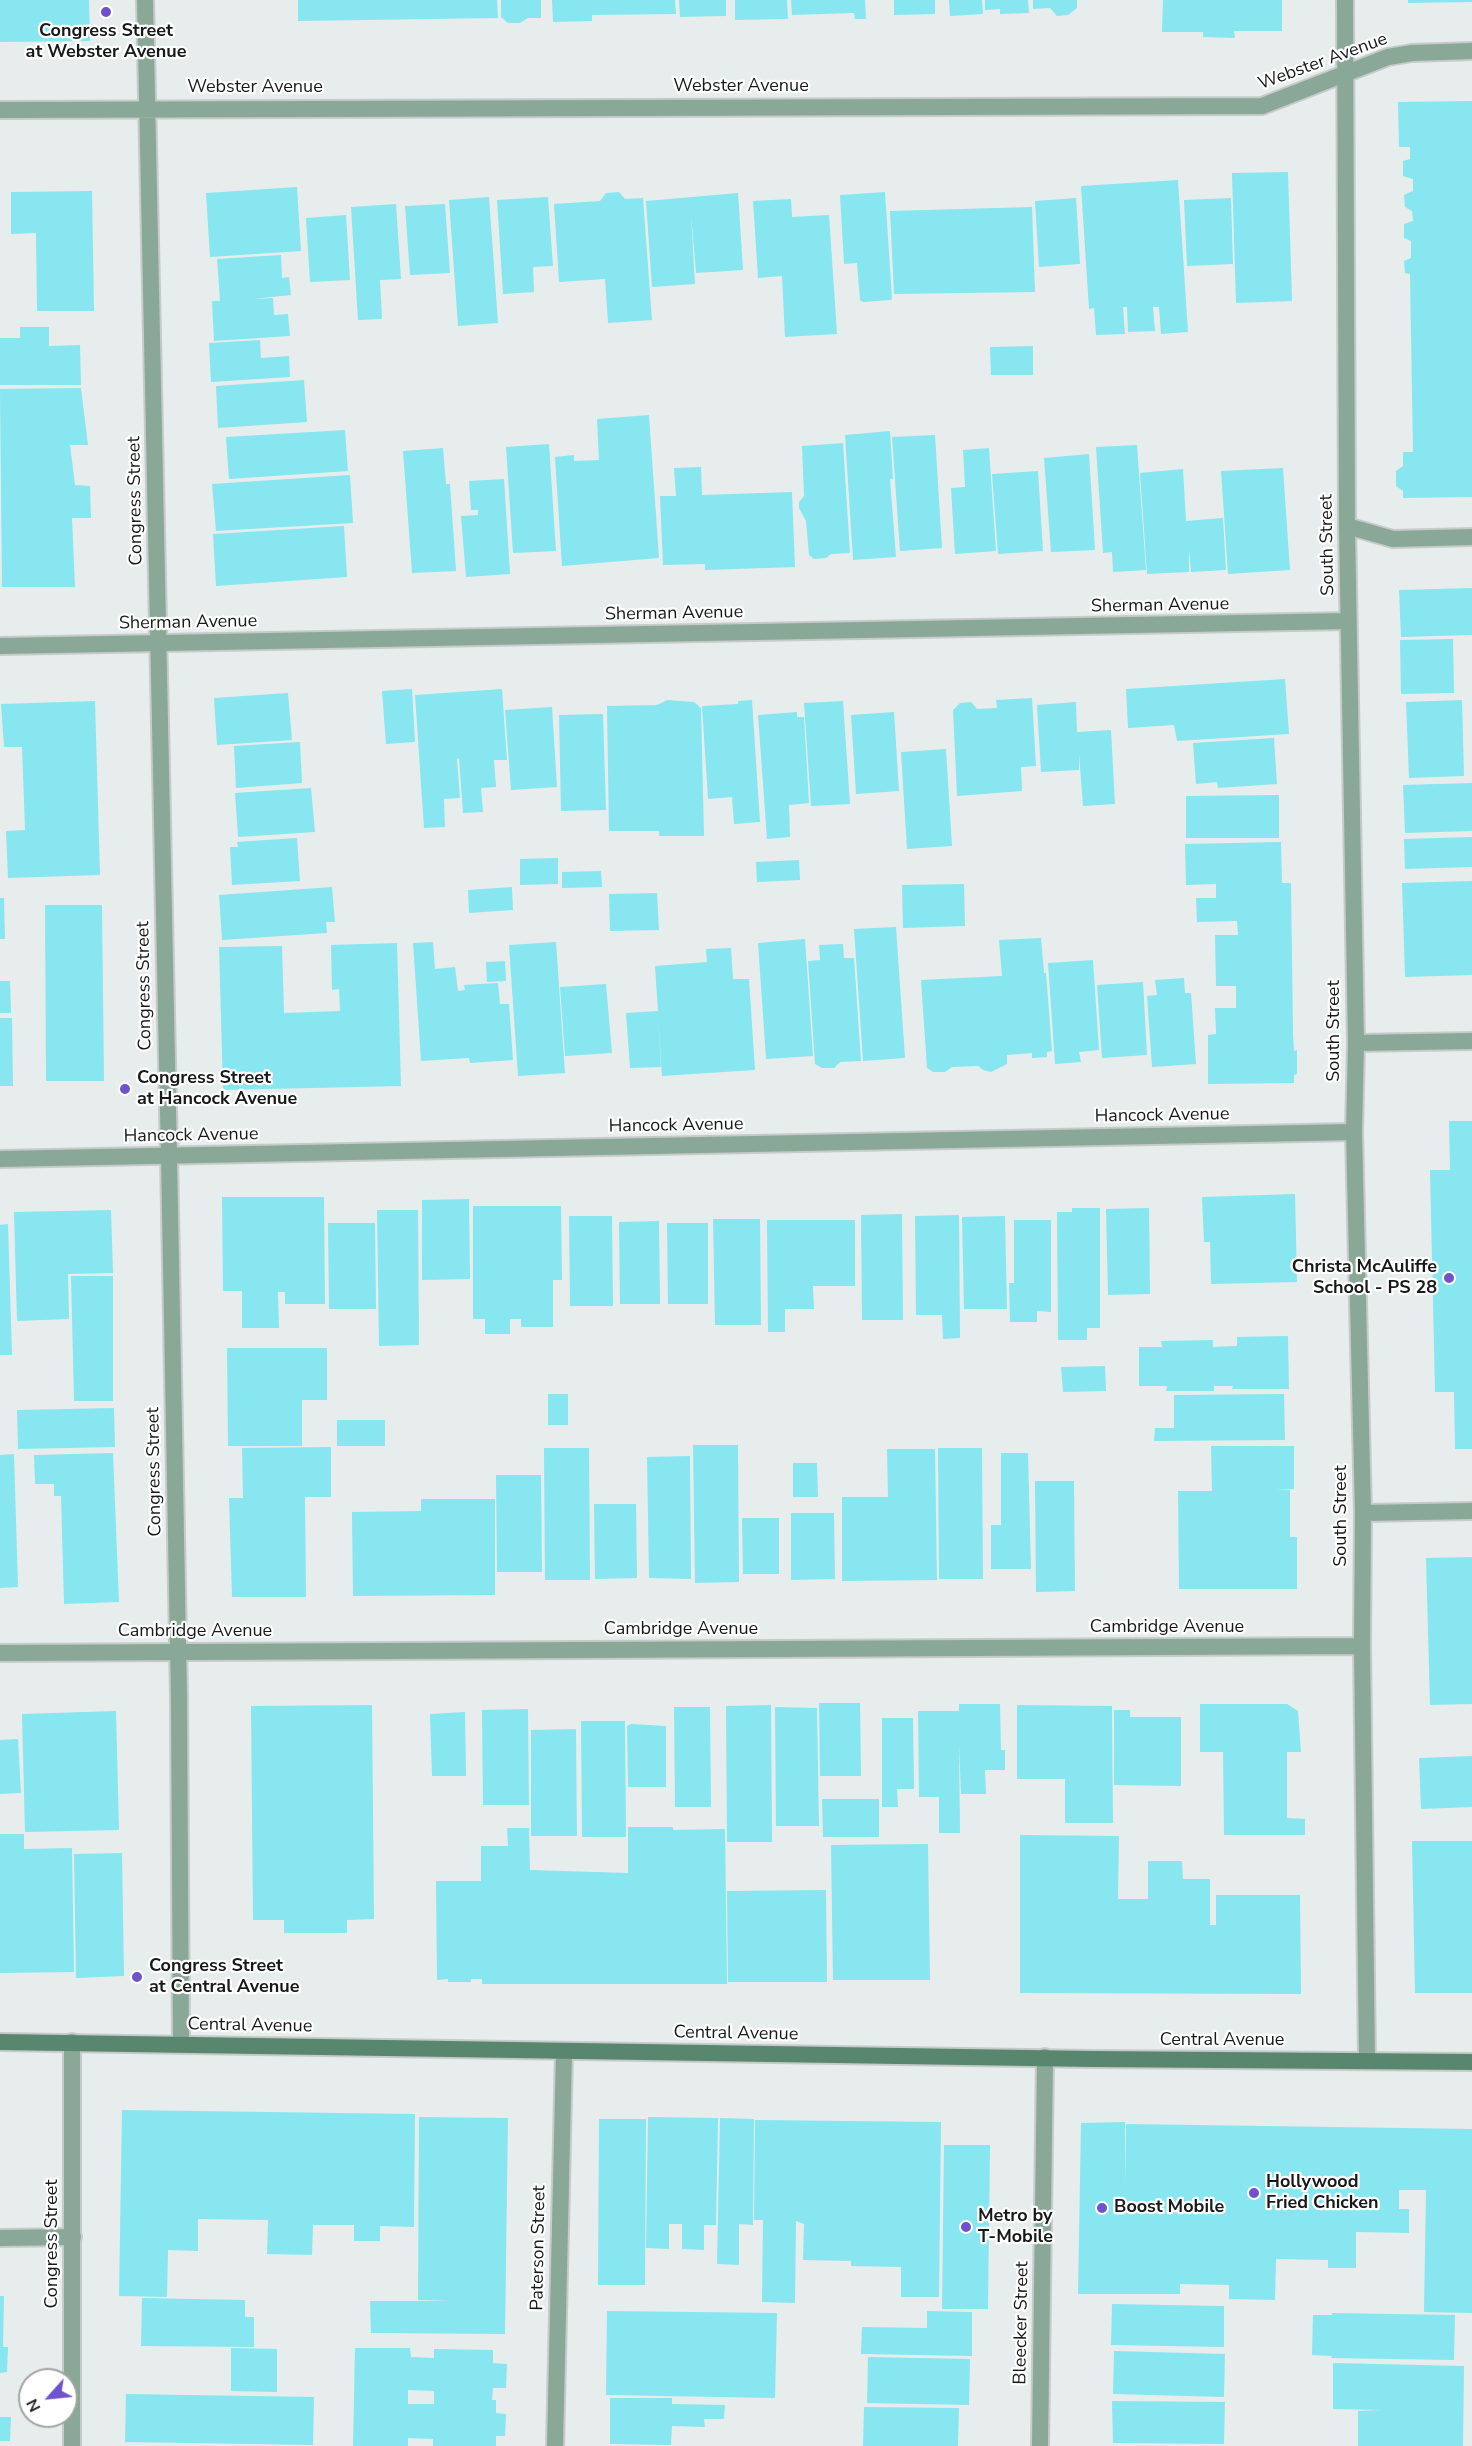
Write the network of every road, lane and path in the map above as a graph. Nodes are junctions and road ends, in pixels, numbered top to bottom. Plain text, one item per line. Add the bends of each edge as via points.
1 (145, 0) edge
2 (1345, 0) edge
3 (1472, 51) edge
4 (1347, 74) junction
5 (146, 108) junction
6 (0, 110) edge
7 (1347, 526) junction
8 (1472, 537) edge
9 (1348, 621) junction
10 (159, 643) junction
11 (0, 646) edge
12 (1472, 1041) edge
13 (1356, 1043) junction
14 (1354, 1132) junction
15 (169, 1156) junction
16 (0, 1159) edge
17 (1472, 1511) edge
18 (1363, 1513) junction
19 (1362, 1646) junction
20 (0, 1653) edge
21 (178, 1653) junction
22 (0, 2042) edge
23 (72, 2042) junction
24 (181, 2044) junction
25 (564, 2051) junction
26 (1045, 2057) junction
27 (1367, 2061) junction
28 (1472, 2062) edge
29 (73, 2237) junction
30 (0, 2238) edge
31 (72, 2446) edge
32 (555, 2446) edge
33 (1040, 2446) edge

1 - 5 street, Congress Street
2 - 4 street, South Street
3 - 4 street, Webster Avenue via 1388,57
4 - 5 street, Webster Avenue via 1262,106
4 - 7 street, South Street
5 - 6 street, Webster Avenue
5 - 10 street, Congress Street
7 - 8 street via 1394,539
7 - 9 street, South Street
9 - 10 street, Sherman Avenue
9 - 13 street, South Street
10 - 11 street, Sherman Avenue
10 - 15 street, Congress Street
12 - 13 street
13 - 14 street, South Street
14 - 15 street, Hancock Avenue
14 - 18 street, South Street
15 - 16 street, Hancock Avenue
15 - 21 street, Congress Street
17 - 18 street
18 - 19 street, South Street
19 - 21 street, Cambridge Avenue
19 - 27 street, South Street
20 - 21 street, Cambridge Avenue
21 - 24 street, Congress Street
22 - 23 main road, Central Avenue
23 - 24 main road, Central Avenue
23 - 29 street, Congress Street
24 - 25 main road, Central Avenue
25 - 26 main road, Central Avenue
25 - 32 street, Paterson Street
26 - 27 main road, Central Avenue
26 - 33 street, Bleecker Street
27 - 28 main road, Central Avenue
29 - 30 street
29 - 31 street, Congress Street

